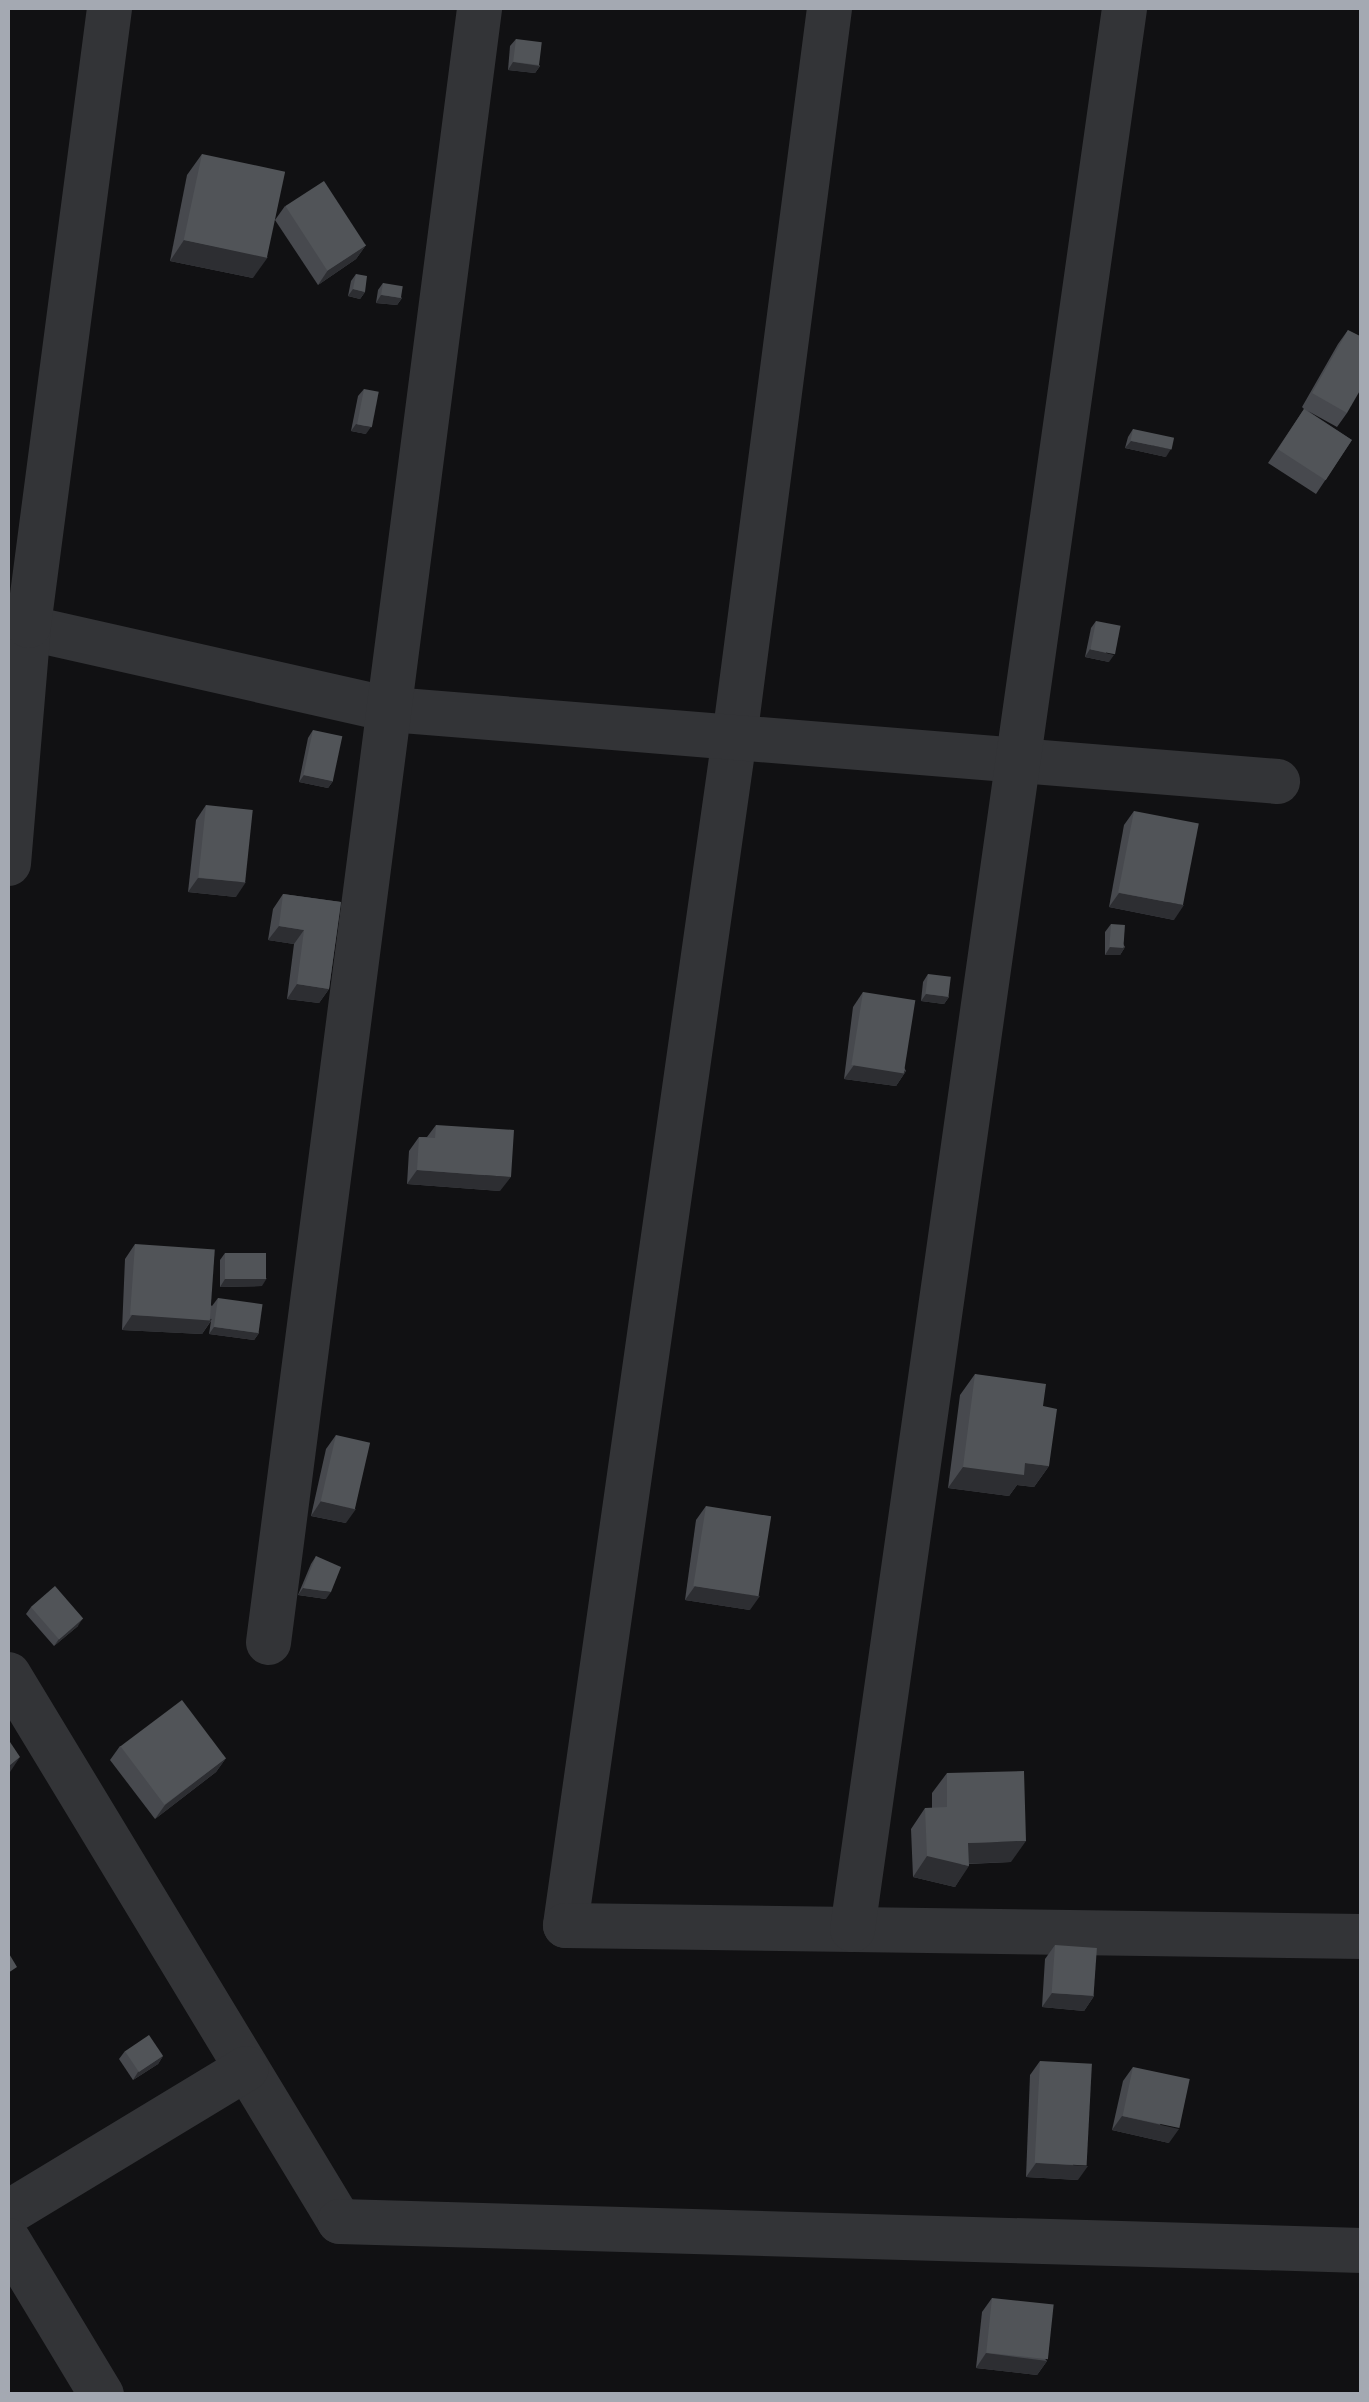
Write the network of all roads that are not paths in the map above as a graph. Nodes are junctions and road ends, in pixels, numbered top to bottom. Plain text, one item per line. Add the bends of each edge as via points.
1 (108, 8) edge
2 (479, 8) edge
3 (829, 8) edge
4 (1124, 8) edge
5 (18, 624) edge
6 (390, 709) junction
7 (734, 737) junction
8 (1017, 760) junction
9 (1276, 780) dead end
10 (8, 862) edge
11 (268, 1642) dead end
12 (8, 1674) edge
13 (852, 1928) junction
14 (1362, 1936) edge
15 (246, 2068) junction
16 (8, 2212) edge
17 (8, 2240) edge
18 (1362, 2250) edge
19 (101, 2394) edge

1 - 5 street
2 - 6 street
3 - 7 street
4 - 8 street
5 - 6 street
5 - 10 street
6 - 7 street
6 - 11 street
7 - 8 street
7 - 13 street via 564,1925
8 - 9 street
8 - 13 street
12 - 15 street
13 - 14 street
15 - 16 street
15 - 18 street via 339,2221
17 - 19 street

